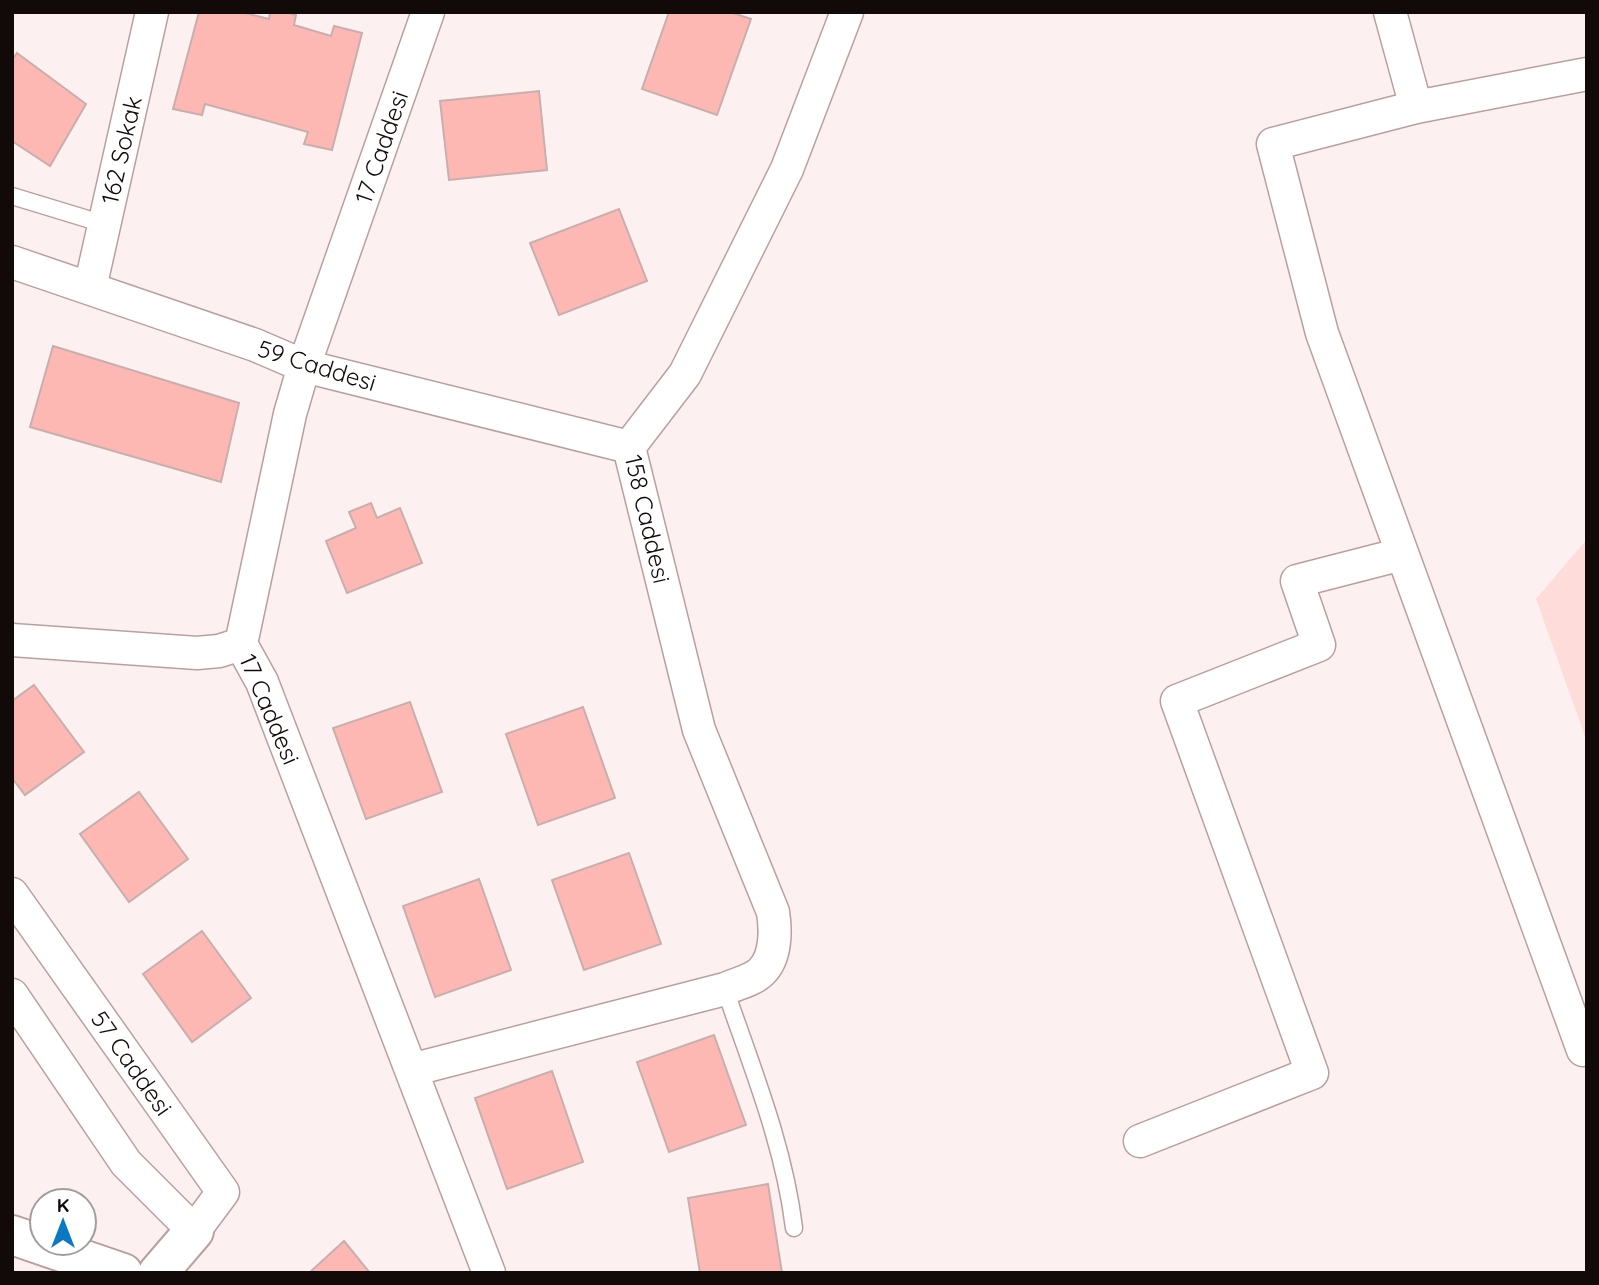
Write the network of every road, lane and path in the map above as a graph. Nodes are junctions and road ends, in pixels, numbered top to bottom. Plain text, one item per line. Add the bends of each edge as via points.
1 (152, 12) edge
2 (428, 12) edge
3 (847, 12) edge
4 (1390, 12) edge
5 (1587, 74) edge
6 (1416, 107) junction
7 (12, 195) edge
8 (104, 223) junction
9 (12, 262) edge
10 (90, 288) junction
11 (304, 366) junction
12 (629, 447) junction
13 (1402, 554) junction
14 (12, 640) edge
15 (241, 644) junction
16 (12, 894) edge
17 (725, 989) junction
18 (12, 995) edge
19 (1583, 1051) dead end
20 (411, 1069) junction
21 (1140, 1141) dead end
22 (794, 1228) dead end
23 (194, 1231) junction
24 (12, 1236) edge
25 (123, 1273) edge
26 (158, 1273) edge
27 (489, 1273) edge

1 - 8 street, 162 Sokak
2 - 11 street, 17 Caddesi
3 - 12 street, 158 Caddesi via 787,169 685,374
4 - 6 street
5 - 6 street
6 - 13 street via 1273,144 1322,333
7 - 8 lane
8 - 10 street, 162 Sokak
9 - 10 street, 59 Caddesi
10 - 11 street, 59 Caddesi
11 - 12 street, 59 Caddesi
11 - 15 street, 17 Caddesi
12 - 17 street, 158 Caddesi via 699,730 773,912 774,944 768,961 761,972
13 - 19 street
13 - 21 street via 1297,581 1319,645 1177,701 1312,1073
14 - 15 street via 197,653
15 - 20 street, 17 Caddesi via 262,682
16 - 23 street, 57 Caddesi via 223,1192
17 - 20 street
17 - 22 lane via 778,1142
18 - 23 street via 126,1163
20 - 27 street, 17 Caddesi
23 - 26 street, 57 Caddesi
24 - 25 street

